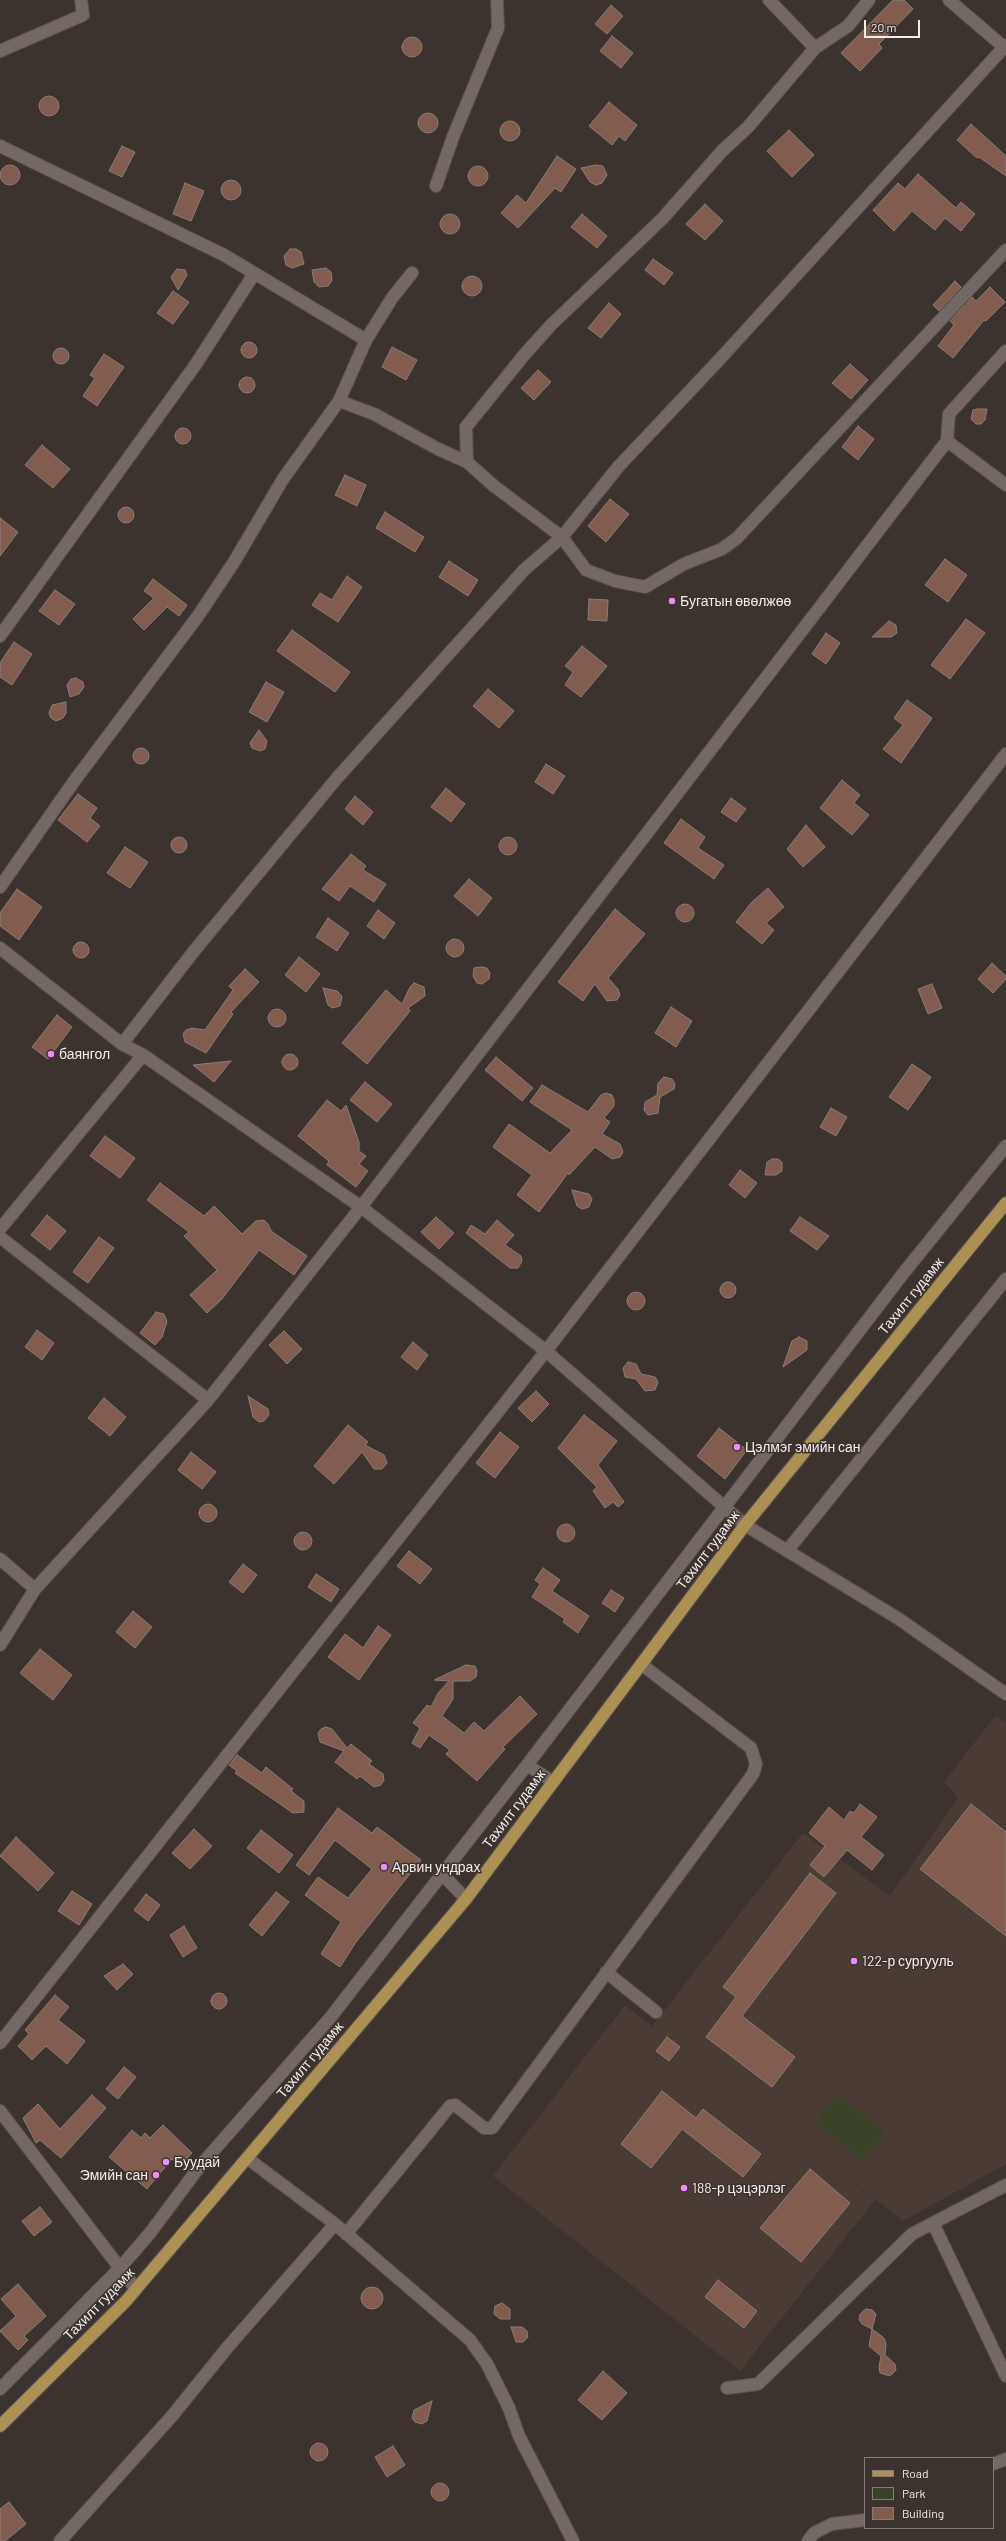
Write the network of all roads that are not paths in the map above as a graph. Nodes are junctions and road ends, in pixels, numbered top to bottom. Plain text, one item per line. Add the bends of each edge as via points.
1 (81, 0) edge
2 (497, 0) edge
3 (769, 0) edge
4 (869, 0) edge
5 (949, 0) edge
6 (1005, 47) edge
7 (815, 48) junction
8 (0, 51) edge
9 (0, 146) edge
10 (436, 186) dead end
11 (1006, 250) edge
12 (412, 272) dead end
13 (254, 274) junction
14 (366, 340) junction
15 (1006, 351) edge
16 (340, 401) junction
17 (948, 441) junction
18 (467, 462) junction
19 (1006, 485) edge
20 (562, 537) junction
21 (0, 636) edge
22 (1006, 754) edge
23 (0, 887) edge
24 (0, 948) edge
25 (122, 1044) junction
26 (143, 1055) junction
27 (1006, 1146) edge
28 (1006, 1203) edge
29 (361, 1207) junction
30 (0, 1229) edge
31 (0, 1236) edge
32 (1006, 1279) edge
33 (546, 1351) junction
34 (208, 1400) junction
35 (724, 1506) junction
36 (745, 1525) junction
37 (787, 1551) junction
38 (0, 1559) edge
39 (35, 1590) junction
40 (0, 1645) edge
41 (641, 1664) junction
42 (1006, 1694) edge
43 (528, 1765) junction
44 (553, 1782) junction
45 (442, 1874) junction
46 (466, 1899) junction
47 (606, 1972) junction
48 (656, 2012) dead end
49 (0, 2043) edge
50 (0, 2112) edge
51 (247, 2158) junction
52 (1006, 2185) edge
53 (933, 2223) junction
54 (335, 2224) junction
55 (346, 2234) junction
56 (119, 2269) junction
57 (136, 2289) junction
58 (1006, 2376) edge
59 (727, 2388) dead end
60 (0, 2389) edge
61 (0, 2426) edge
62 (1006, 2459) edge
63 (994, 2464) edge
64 (864, 2520) edge
65 (60, 2541) edge
66 (573, 2541) edge
67 (808, 2541) edge

1 - 8 street via 83,15
2 - 10 street via 498,28 461,116
3 - 7 street
4 - 7 street via 848,26
5 - 6 street
6 - 20 street via 619,466
7 - 18 street via 748,128 722,151 663,218 551,324 524,355 466,427
9 - 13 street via 224,255
11 - 20 street via 737,538 722,549 684,564 645,587 615,581 586,570
12 - 14 street
13 - 14 street
13 - 21 street via 196,364
14 - 16 street
15 - 17 street via 950,414
16 - 18 street via 374,414
16 - 23 street via 283,479 234,562 198,616 75,780
17 - 19 street
17 - 29 street
18 - 20 street via 494,486
20 - 25 street via 524,570 337,778 194,951
22 - 33 street
24 - 25 street
25 - 26 street
26 - 29 street
26 - 30 street
27 - 35 street via 902,1275
28 - 36 main road, Тахилт гудамж
29 - 33 street
29 - 34 street
31 - 34 street
32 - 37 street
33 - 35 street
33 - 49 street
34 - 39 street
35 - 36 street
35 - 43 street
36 - 37 street
36 - 41 main road, Тахилт гудамж
37 - 42 street via 899,1619
38 - 39 street
39 - 40 street
41 - 44 main road, Тахилт гудамж
41 - 47 street via 750,1748 756,1764 753,1774
43 - 44 street
43 - 45 street
44 - 46 main road, Тахилт гудамж
45 - 46 street
45 - 56 street via 330,2018 200,2166 150,2233
46 - 51 main road, Тахилт гудамж
47 - 48 street
47 - 55 street via 492,2128 484,2128 455,2105 450,2106
50 - 56 street
51 - 54 street
51 - 57 main road, Тахилт гудамж
52 - 53 street
53 - 58 street
53 - 59 street via 912,2234 758,2384
54 - 55 street
54 - 65 street via 227,2348 172,2416
55 - 66 street via 470,2340 487,2364 509,2408 519,2436
56 - 57 street
56 - 60 street
57 - 61 main road, Тахилт гудамж
62 - 63 street
64 - 67 street via 832,2524 814,2533

